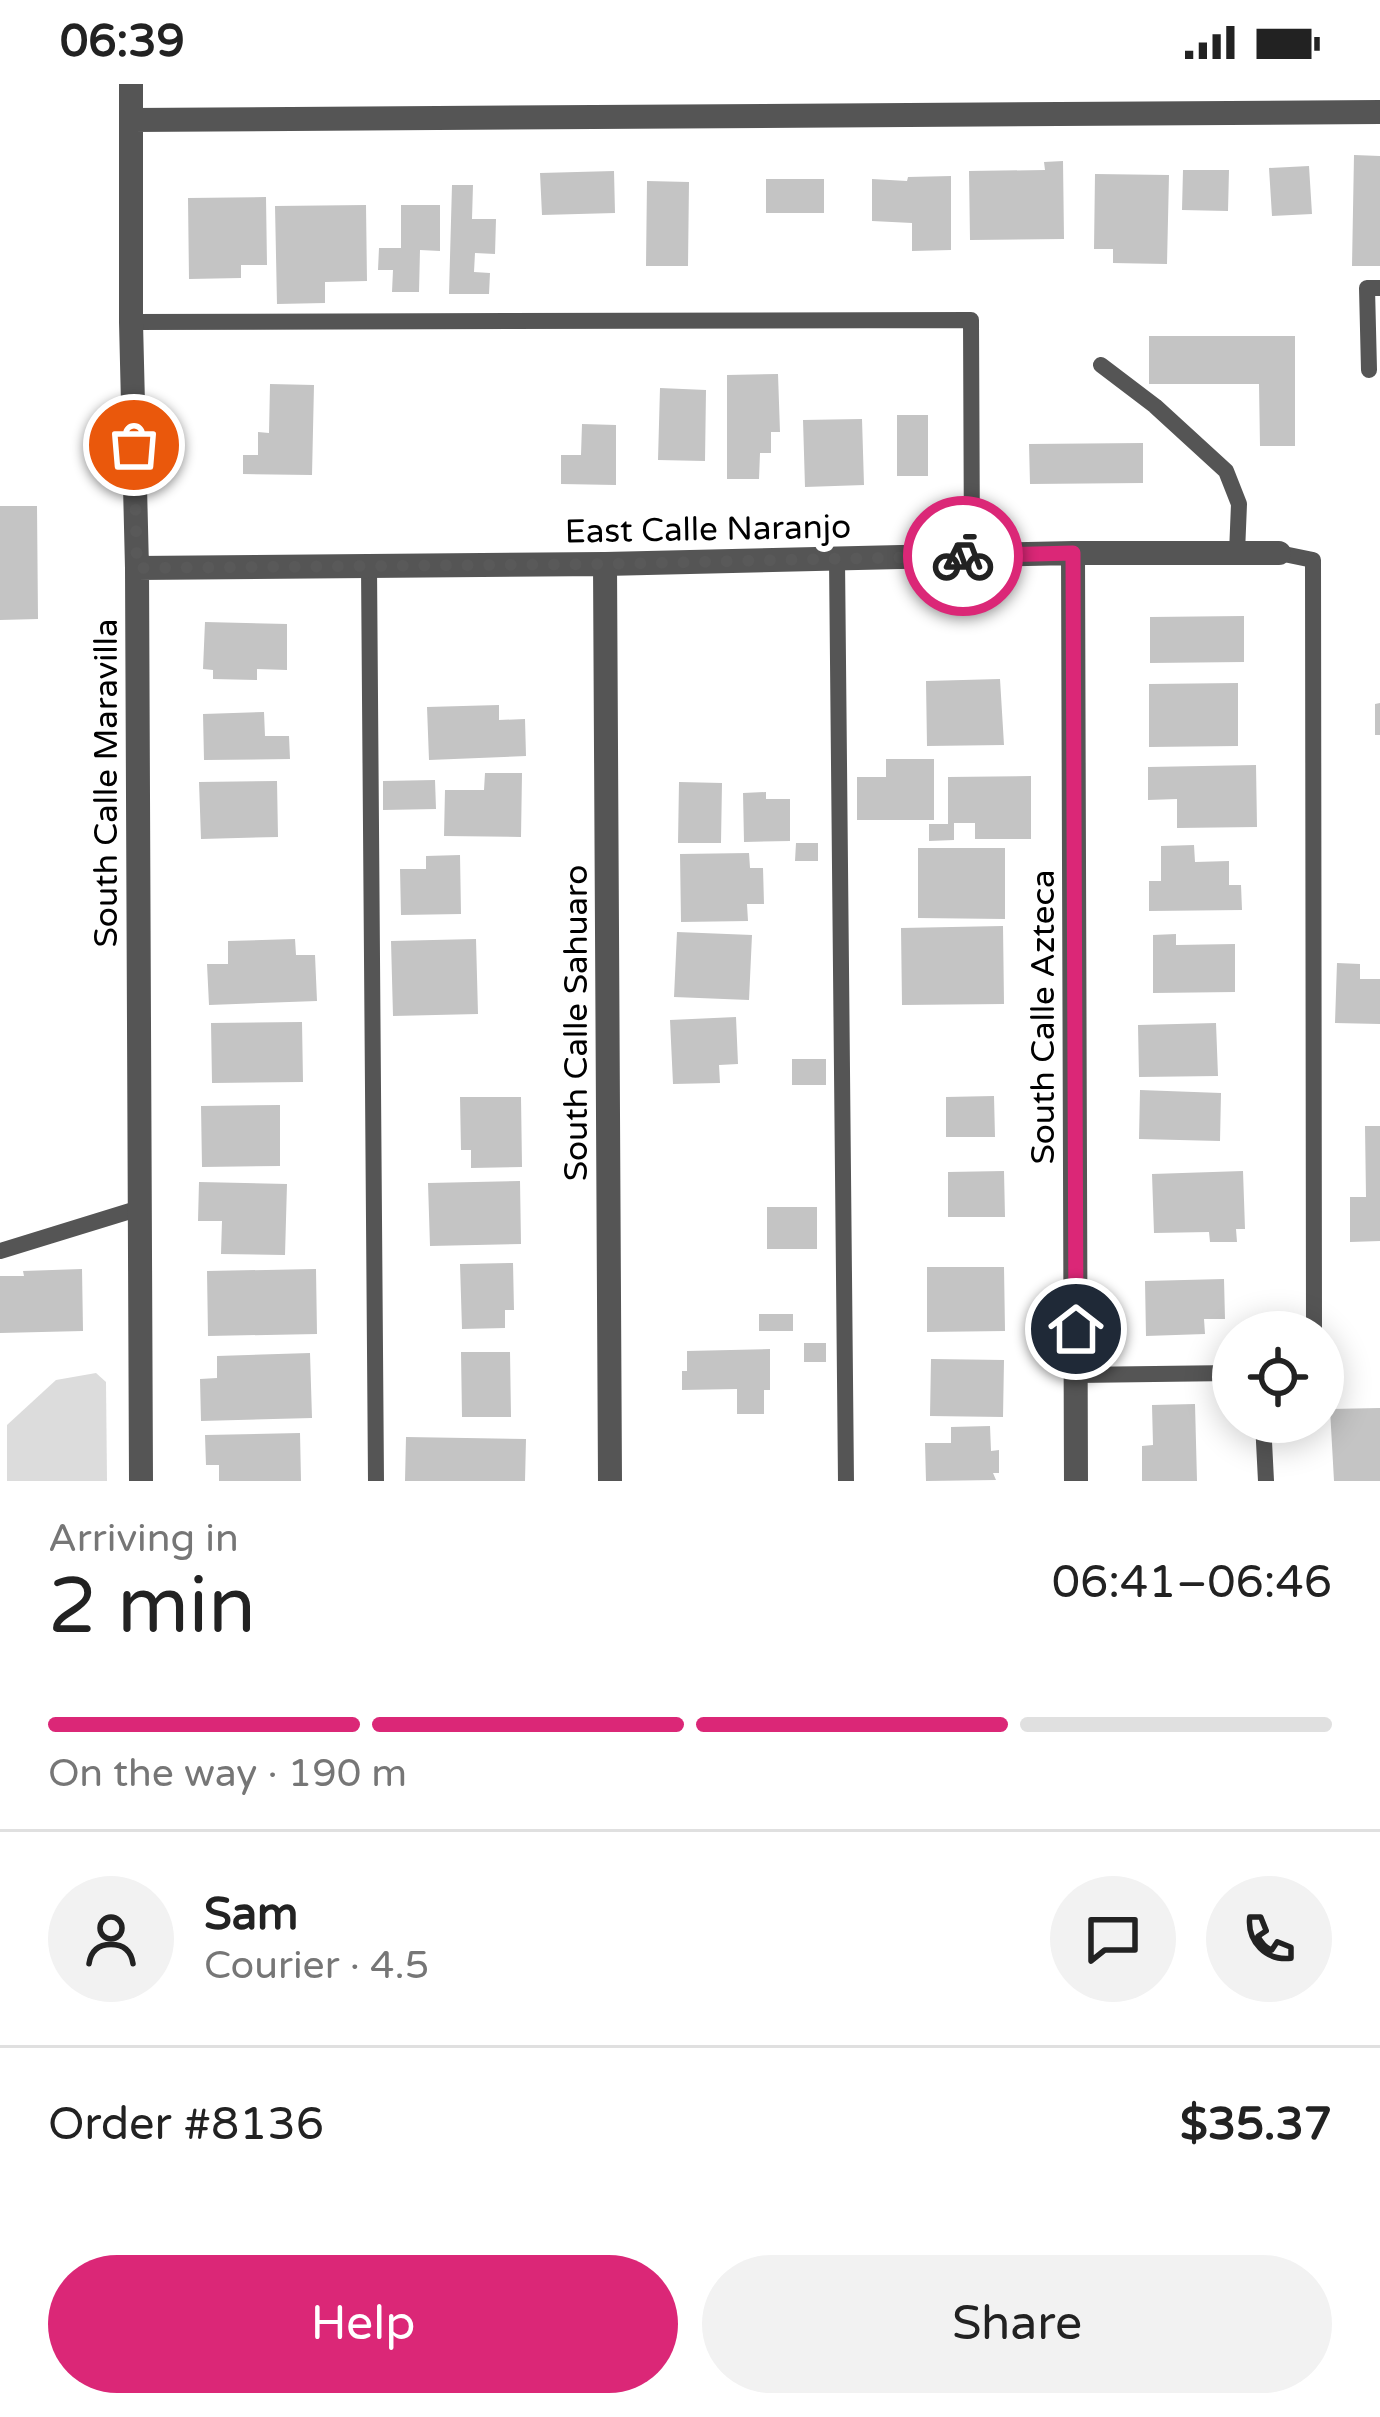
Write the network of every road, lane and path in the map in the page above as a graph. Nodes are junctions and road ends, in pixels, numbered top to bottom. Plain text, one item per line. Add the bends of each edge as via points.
1 (131, 84) edge
2 (1380, 112) edge
3 (132, 120) junction
4 (1380, 288) edge
5 (131, 322) junction
6 (1102, 365) dead end
7 (1369, 370) dead end
8 (1073, 553) junction
9 (1237, 553) junction
10 (1279, 553) joint
11 (972, 556) junction
12 (837, 559) junction
13 (605, 564) junction
14 (369, 566) junction
15 (137, 568) junction
16 (140, 1208) junction
17 (0, 1251) edge
18 (1314, 1311) edge
19 (1212, 1373) edge
20 (1076, 1375) junction
21 (1264, 1443) edge
22 (141, 1481) edge
23 (376, 1481) edge
24 (610, 1481) edge
25 (846, 1481) edge
26 (1076, 1481) edge
27 (1265, 1481) edge

1 - 3 street, South Calle Maravilla
2 - 3 street
3 - 5 street, South Calle Maravilla
4 - 7 lane via 1367,288
5 - 11 lane via 971,320
5 - 15 street, South Calle Maravilla
6 - 9 lane via 1226,471 1239,504
8 - 9 street, East Calle Naranjo
8 - 11 street, East Calle Naranjo
8 - 20 street, South Calle Azteca
9 - 10 street, East Calle Naranjo
10 - 18 lane via 1312,560
11 - 12 street, East Calle Naranjo
12 - 13 street, East Calle Naranjo
12 - 25 lane
13 - 14 street, East Calle Naranjo
13 - 24 street, South Calle Sahuaro
14 - 15 street, East Calle Naranjo
14 - 23 lane
15 - 16 street, South Calle Maravilla
16 - 17 lane
16 - 22 street, South Calle Maravilla
19 - 20 lane
20 - 26 street, South Calle Azteca
21 - 27 lane

